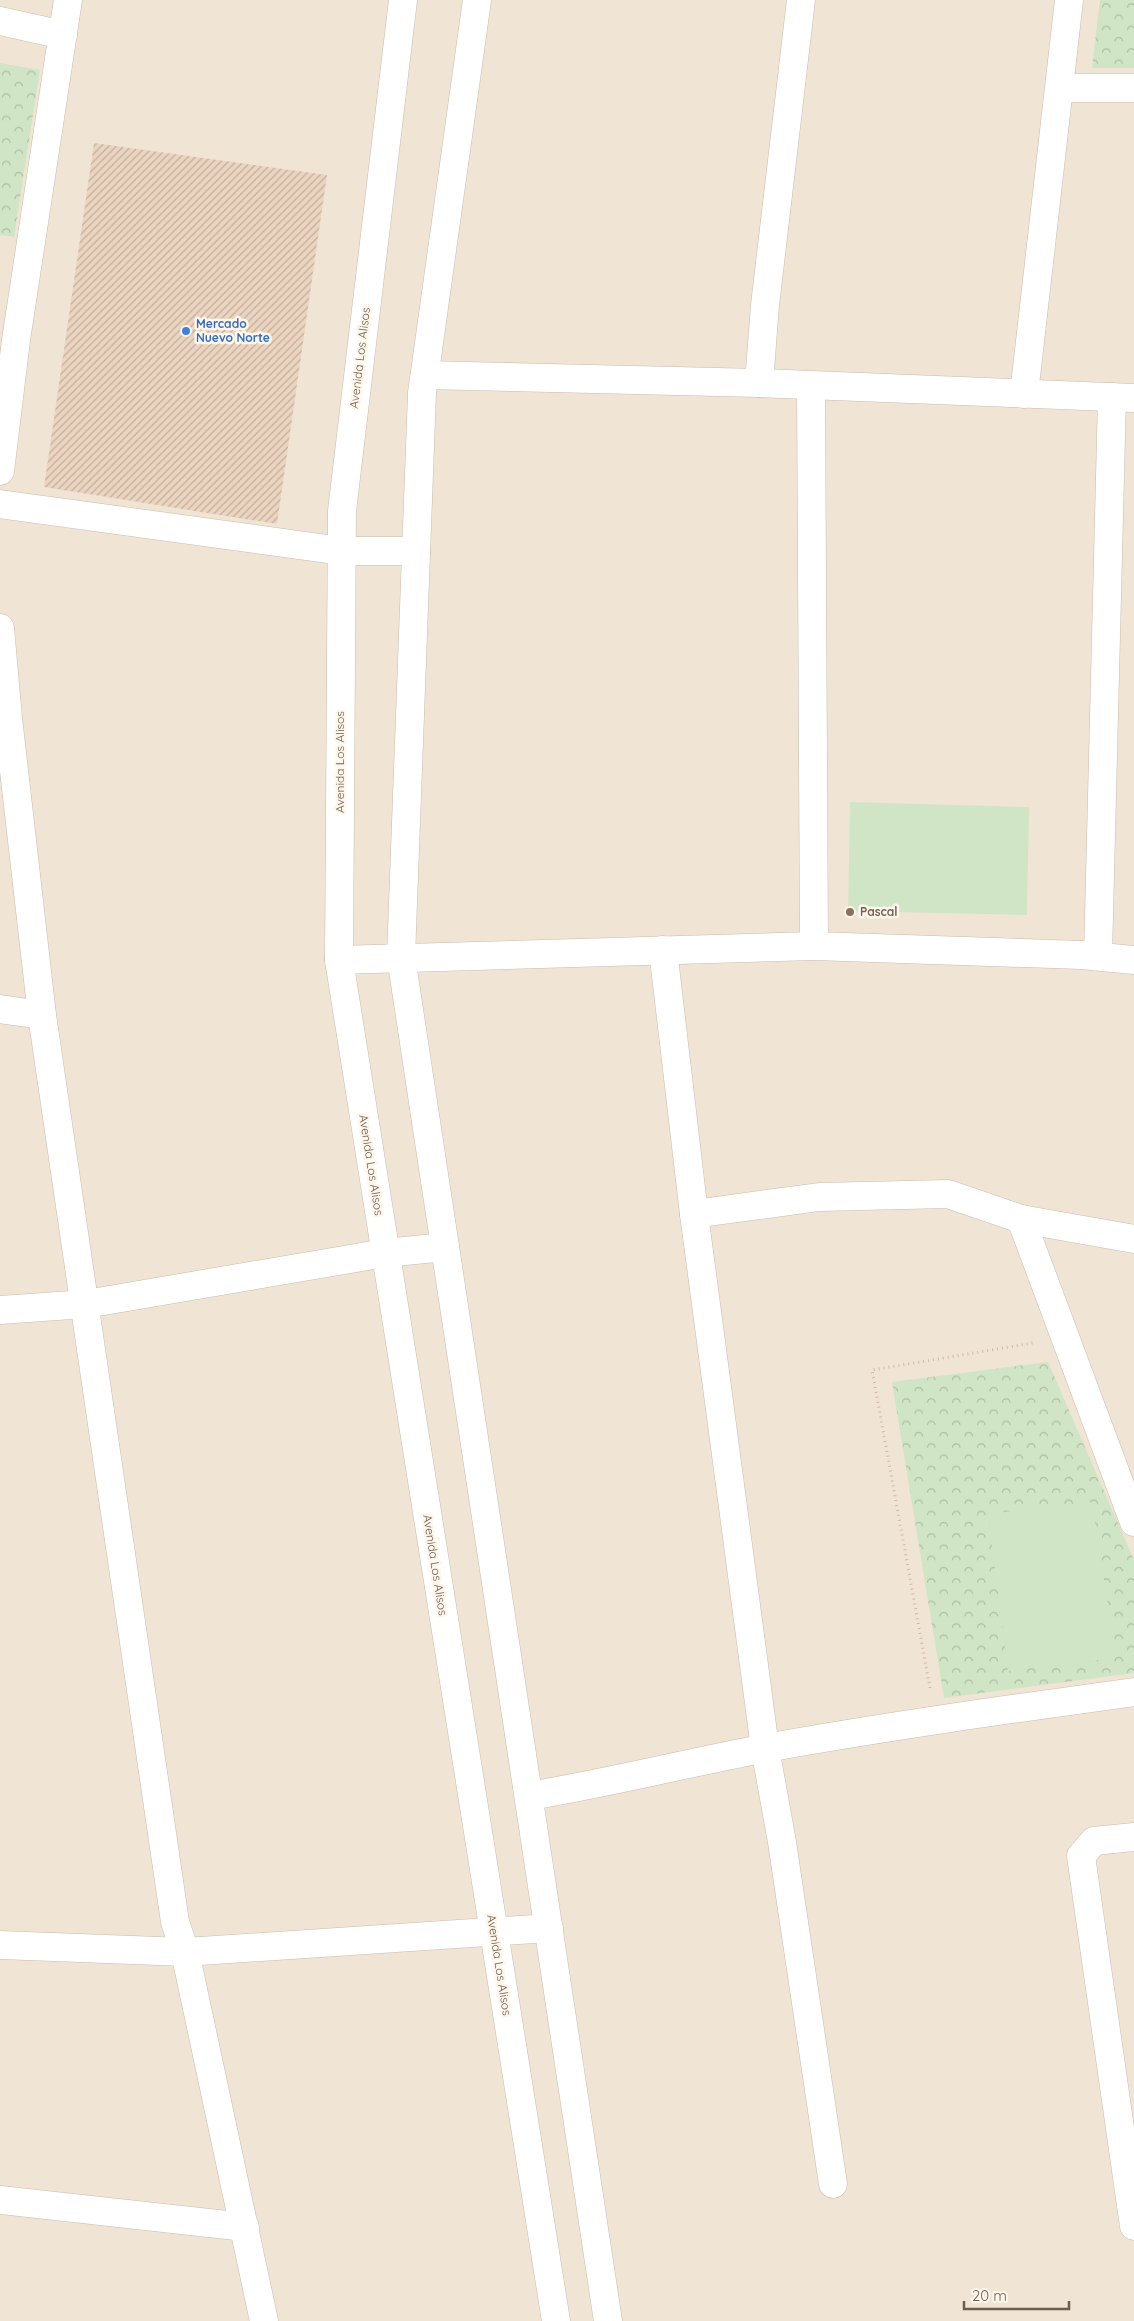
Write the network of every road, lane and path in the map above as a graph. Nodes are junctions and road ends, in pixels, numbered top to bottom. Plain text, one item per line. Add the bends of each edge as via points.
1 (68, 0) edge
2 (402, 0) edge
3 (477, 0) edge
4 (801, 0) edge
5 (1069, 0) edge
6 (0, 21) edge
7 (63, 35) junction
8 (1060, 88) junction
9 (1134, 88) edge
10 (8, 339) edge
11 (425, 375) junction
12 (759, 382) junction
13 (811, 386) junction
14 (1024, 394) junction
15 (1123, 398) edge
16 (0, 471) edge
17 (0, 504) edge
18 (416, 550) junction
19 (342, 551) junction
20 (0, 628) edge
21 (814, 946) junction
22 (663, 950) junction
23 (1098, 956) junction
24 (401, 957) junction
25 (338, 960) junction
26 (1134, 960) edge
27 (0, 1008) edge
28 (42, 1015) junction
29 (694, 1214) junction
30 (1021, 1219) junction
31 (1134, 1240) edge
32 (445, 1247) junction
33 (385, 1253) junction
34 (86, 1304) junction
35 (0, 1310) edge
36 (1066, 1338) junction
37 (1134, 1522) edge
38 (1134, 1692) edge
39 (936, 1719) junction
40 (765, 1748) junction
41 (529, 1796) junction
42 (1134, 1837) edge
43 (549, 1928) junction
44 (494, 1932) junction
45 (0, 1945) edge
46 (185, 1952) junction
47 (833, 2184) dead end
48 (0, 2200) edge
49 (1134, 2226) edge
50 (245, 2227) junction
51 (264, 2321) edge
52 (556, 2321) edge
53 (608, 2321) edge

1 - 7 street
2 - 19 street, Avenida Los Alisos via 342,511
3 - 11 street
4 - 12 street
5 - 8 street
6 - 7 street
7 - 10 street
8 - 9 street
8 - 14 street
10 - 16 street
11 - 12 street
11 - 18 street
12 - 13 street
13 - 14 street
13 - 21 street
14 - 15 street
15 - 23 street
17 - 19 street
18 - 19 street
18 - 24 street
19 - 25 street, Avenida Los Alisos
20 - 28 street
21 - 22 street
21 - 23 street
22 - 24 street
22 - 29 street
23 - 26 street
24 - 25 street
24 - 32 street
25 - 33 street, Avenida Los Alisos
27 - 28 street
28 - 34 street
29 - 30 street via 819,1197 948,1194
29 - 40 street
30 - 31 street
30 - 36 street
32 - 33 street
32 - 41 street
33 - 34 street
33 - 44 street, Avenida Los Alisos
34 - 35 street
34 - 46 street via 175,1922
36 - 37 street
36 - 39 path via 872,1370
38 - 39 street
39 - 40 street
40 - 41 street
40 - 47 street
41 - 43 street
42 - 49 street via 1094,1841 1081,1856
43 - 44 street
43 - 53 street
44 - 46 street
44 - 52 street, Avenida Los Alisos
45 - 46 street
46 - 50 street
48 - 50 street
50 - 51 street

